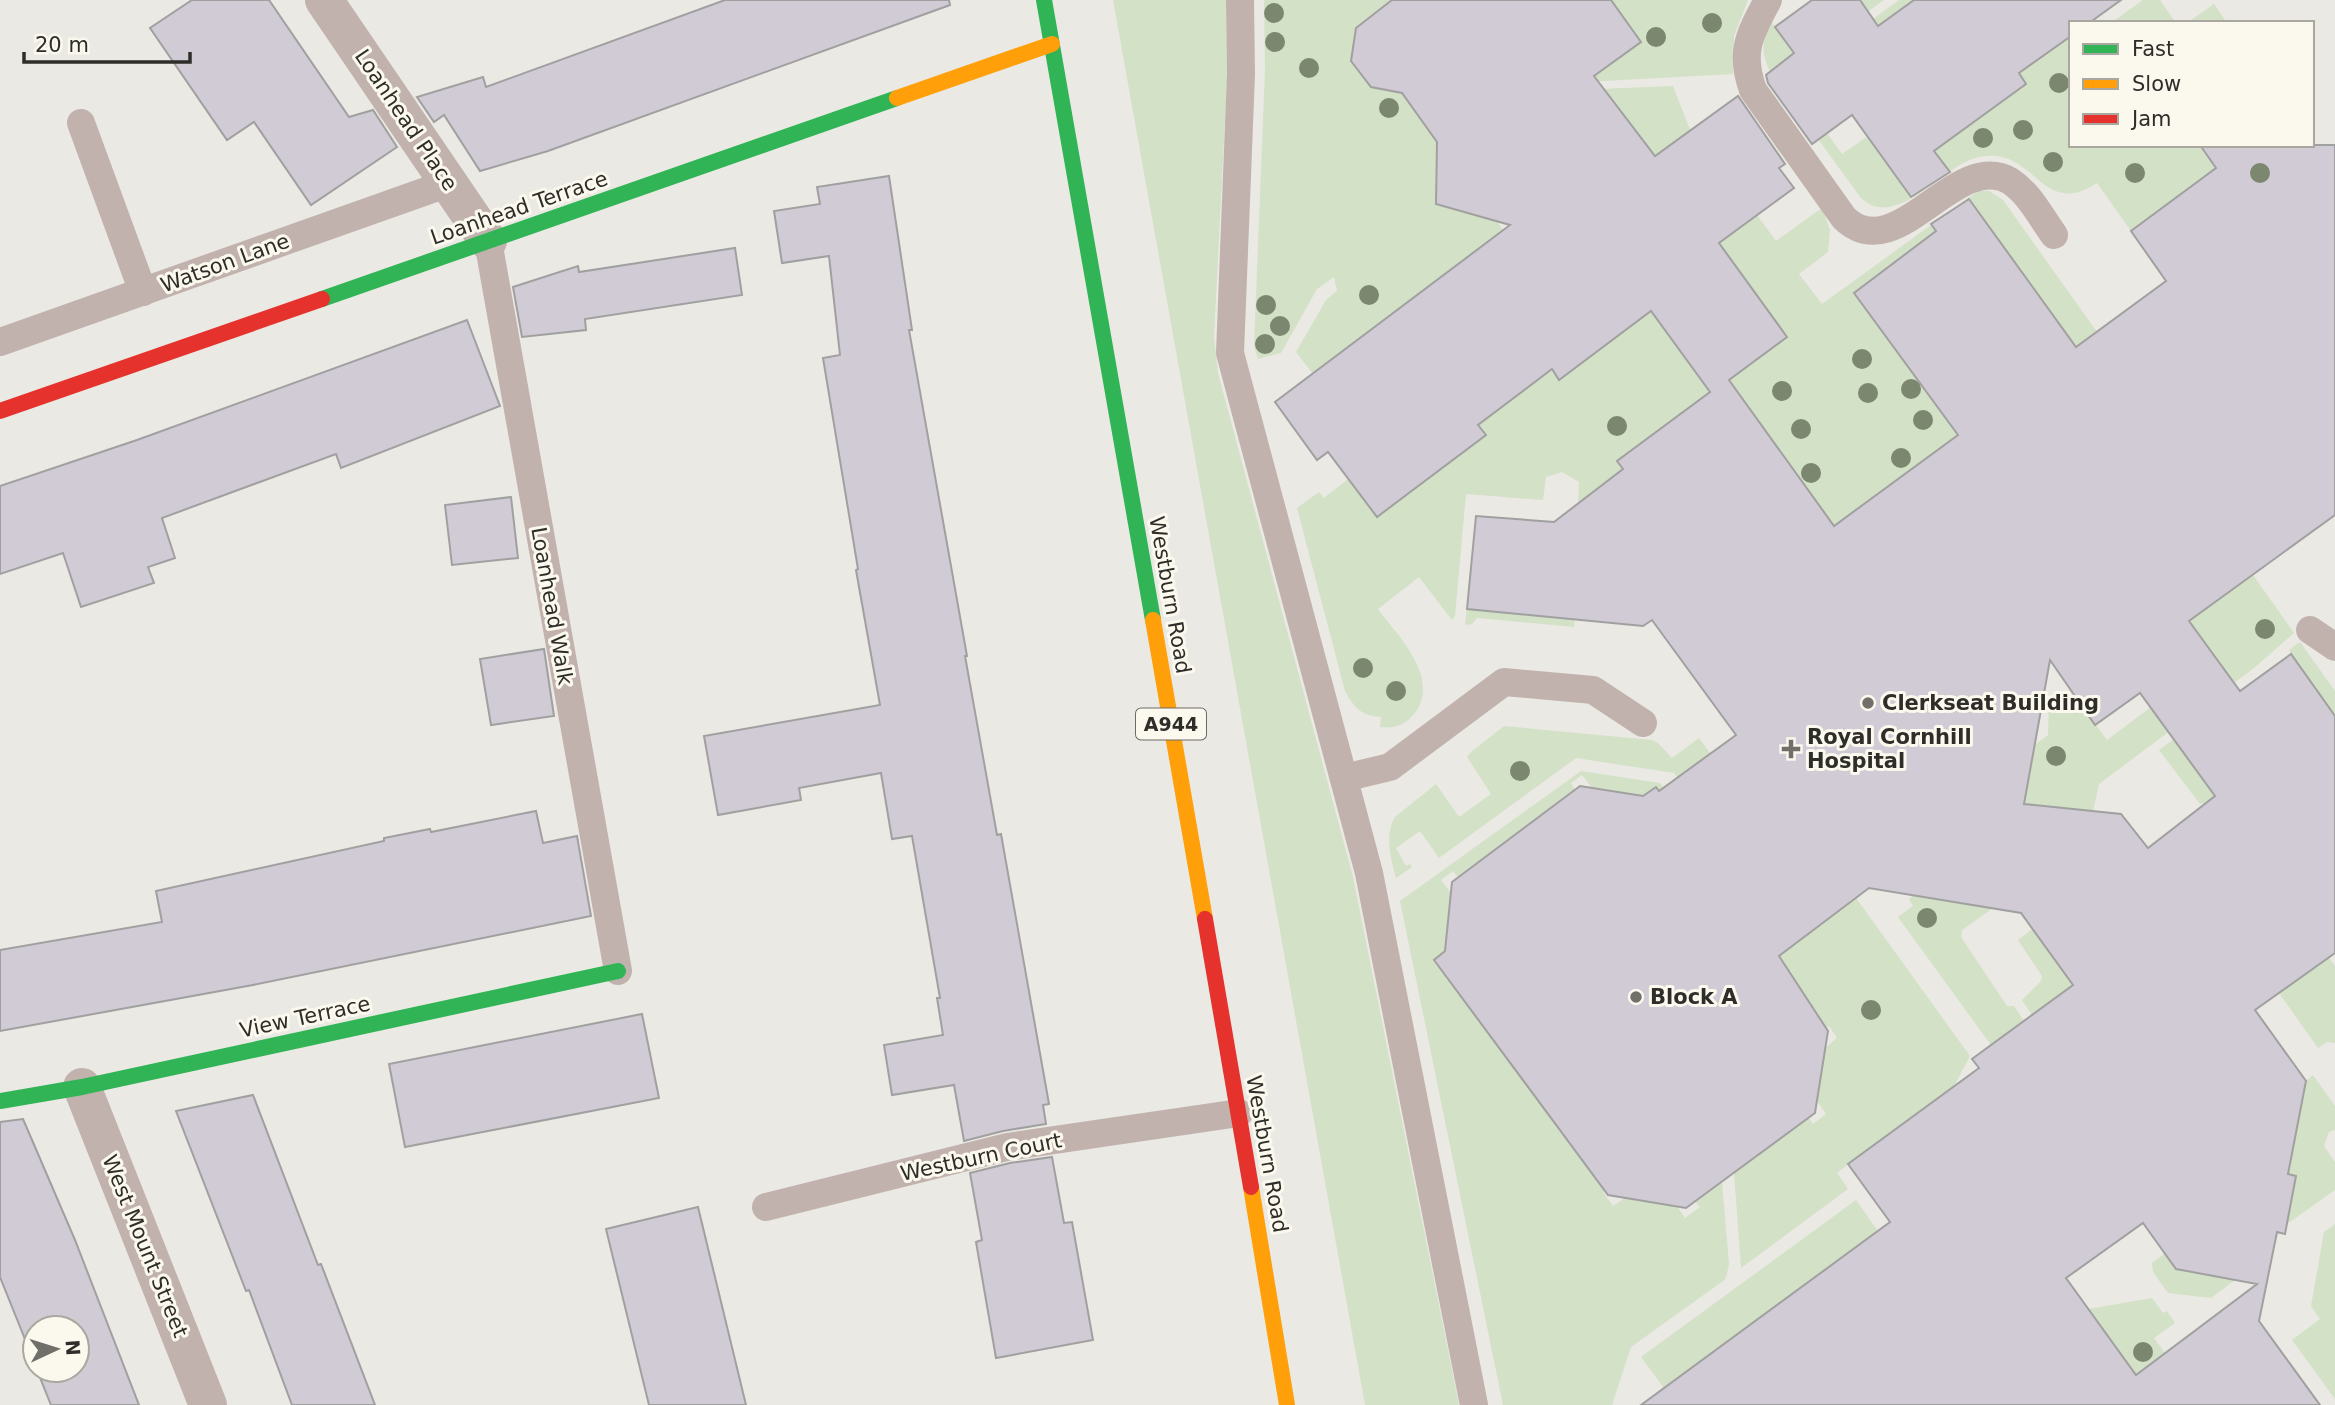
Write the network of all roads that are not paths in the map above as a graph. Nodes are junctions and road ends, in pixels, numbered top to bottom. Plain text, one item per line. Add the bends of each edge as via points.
1 (324, 0) edge
2 (1044, 0) edge
3 (1240, 0) edge
4 (1768, 0) edge
5 (1052, 44) junction
6 (81, 123) dead end
7 (449, 183) junction
8 (2054, 235) dead end
9 (488, 241) junction
10 (144, 292) junction
11 (0, 342) edge
12 (0, 411) edge
13 (2309, 630) dead end
14 (2335, 647) edge
15 (1643, 723) dead end
16 (1344, 778) junction
17 (618, 971) joint
18 (82, 1087) junction
19 (0, 1101) edge
20 (1240, 1113) junction
21 (766, 1207) dead end
22 (208, 1405) edge
23 (1287, 1405) edge
24 (1474, 1405) edge

1 - 7 street, Loanhead Place
2 - 5 street, Westburn Road / A944
3 - 16 lane via 1230,353
4 - 8 lane via 1746,45 1745,67 1752,90 1843,218 1863,230 1879,230 1897,225 1966,181 2002,177 2020,189
5 - 9 street, Loanhead Terrace
5 - 20 street, Westburn Road / A944
6 - 10 lane
7 - 9 street, Loanhead Place
7 - 10 lane, Watson Lane
9 - 12 street, Loanhead Terrace
9 - 17 lane, Loanhead Walk
10 - 11 lane, Watson Lane
13 - 14 lane
15 - 16 lane via 1593,690 1504,682 1390,767
16 - 24 lane via 1369,873
17 - 18 street, View Terrace
18 - 19 street, View Terrace
18 - 22 street, West Mount Street
20 - 21 lane, Westburn Court via 1007,1147
20 - 23 street, Westburn Road / A944

